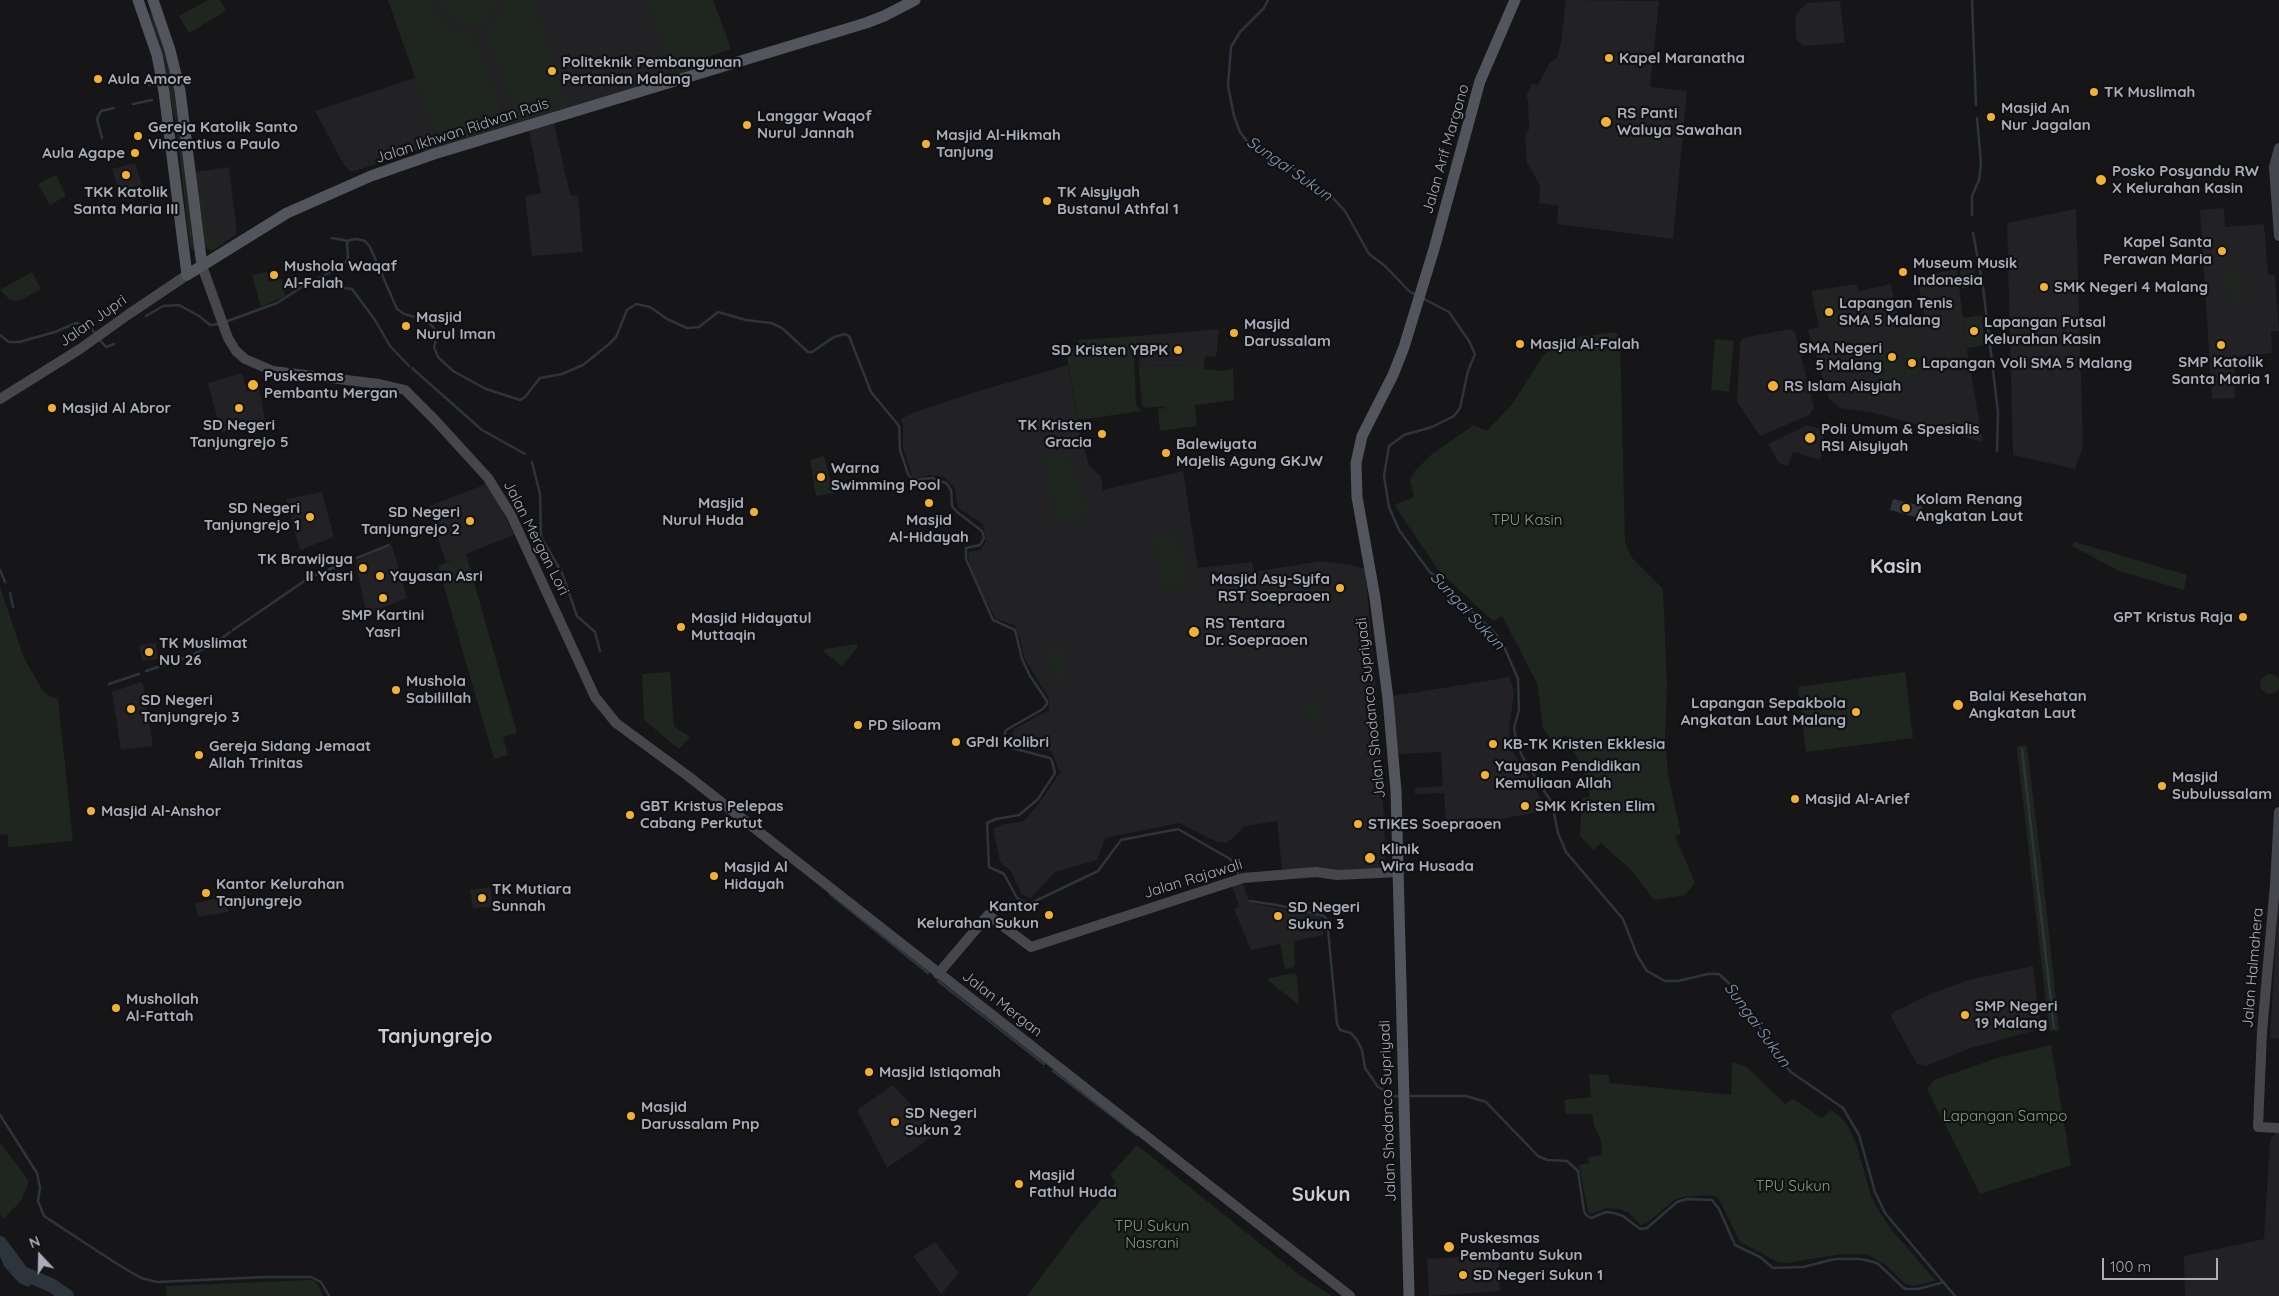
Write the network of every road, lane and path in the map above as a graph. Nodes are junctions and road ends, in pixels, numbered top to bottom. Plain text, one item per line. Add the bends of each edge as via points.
1 (915, 0) edge
2 (1515, 0) edge
3 (154, 2) edge
4 (140, 4) edge
5 (184, 127) junction
6 (170, 129) junction
7 (2279, 148) edge
8 (2279, 236) edge
9 (202, 266) junction
10 (188, 275) junction
11 (1416, 310) joint
12 (0, 399) edge
13 (634, 737) joint
14 (2279, 812) edge
15 (1399, 872) junction
16 (938, 974) junction
17 (2279, 1128) edge
18 (1350, 1296) edge
19 (1409, 1296) edge

1 - 9 main road, Jalan Ikhwan Ridwan Rais via 866,23 371,176 287,213
2 - 11 main road, Jalan Arif Margono via 1480,82
3 - 4 main road
3 - 5 main road via 174,66
4 - 6 main road via 157,55
5 - 6 street
5 - 9 main road
6 - 10 main road
7 - 8 street via 2274,167
9 - 10 main road, Jalan Jupri
9 - 13 street, Jalan Mergan Lori via 236,351 254,365 294,374 397,387 436,421 488,478 506,506 595,697 616,723
10 - 12 street, Jalan Jupri
11 - 15 main road, Jalan Shodanco Supriyadi via 1393,374 1363,434 1356,463 1357,497 1388,699
13 - 16 street, Jalan Mergan
14 - 17 street, Jalan Halmahera via 2258,1127
15 - 16 street, Jalan Rajawali via 1337,875 1316,872 1243,878 1031,947 988,915
15 - 19 main road, Jalan Shodanco Supriyadi
16 - 18 street, Jalan Mergan

